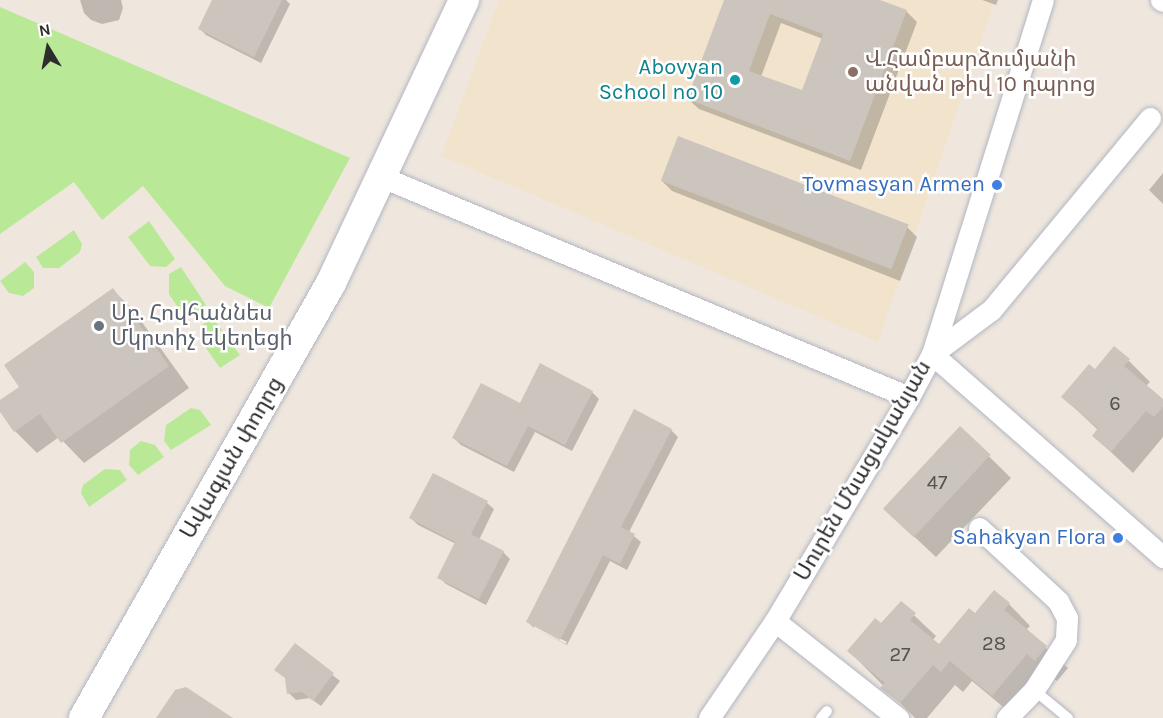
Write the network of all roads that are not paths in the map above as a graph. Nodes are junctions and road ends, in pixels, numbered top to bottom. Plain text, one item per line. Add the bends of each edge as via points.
1 (464, 0) edge
2 (1043, 0) edge
3 (1150, 118) dead end
4 (382, 177) junction
5 (932, 354) junction
6 (909, 397) junction
7 (979, 528) dead end
8 (1163, 557) edge
9 (775, 621) junction
10 (1034, 690) junction
11 (84, 718) edge
12 (709, 718) edge
13 (898, 718) edge
14 (1007, 718) edge
15 (1068, 718) edge

1 - 4 street, Ավագյան փողոց
2 - 5 street, Սուրեն Մնացականյան
3 - 5 street via 990,310
4 - 6 street
4 - 11 street, Ավագյան փողոց via 331,283
5 - 6 street, Սուրեն Մնացականյան
5 - 8 street
6 - 9 street, Սուրեն Մնացականյան
7 - 10 street via 1058,601 1066,618 1066,640
9 - 12 street, Սուրեն Մնացականյան
9 - 13 street
10 - 14 street
10 - 15 lane

